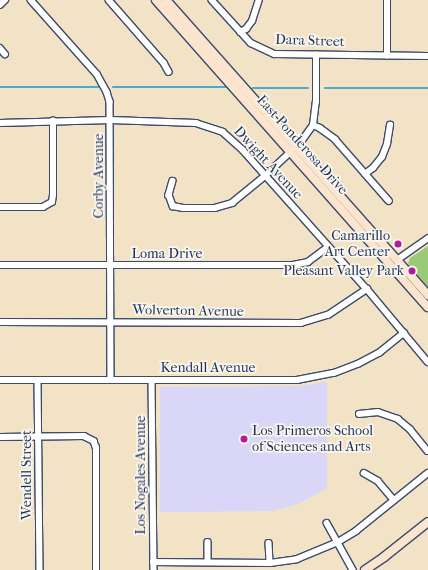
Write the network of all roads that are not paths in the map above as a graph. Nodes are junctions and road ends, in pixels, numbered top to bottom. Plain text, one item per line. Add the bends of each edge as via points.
1 (5, 0) edge
2 (31, 0) edge
3 (109, 0) edge
4 (156, 0) edge
5 (166, 0) edge
6 (212, 0) edge
7 (259, 0) edge
8 (387, 0) edge
9 (0, 5) edge
10 (240, 32) junction
11 (0, 48) edge
12 (5, 54) dead end
13 (316, 55) junction
14 (387, 56) junction
15 (428, 56) edge
16 (169, 72) dead end
17 (111, 120) junction
18 (53, 121) junction
19 (0, 123) edge
20 (313, 125) junction
21 (390, 125) dead end
22 (293, 150) junction
23 (365, 174) junction
24 (265, 176) junction
25 (173, 181) dead end
26 (389, 201) dead end
27 (0, 207) edge
28 (428, 238) edge
29 (328, 247) junction
30 (394, 263) junction
31 (0, 265) edge
32 (111, 266) junction
33 (367, 289) junction
34 (428, 295) edge
35 (428, 307) edge
36 (0, 322) edge
37 (111, 322) junction
38 (404, 333) junction
39 (428, 362) edge
40 (0, 380) edge
41 (38, 380) junction
42 (111, 380) junction
43 (152, 380) junction
44 (359, 414) dead end
45 (0, 437) edge
46 (39, 437) junction
47 (428, 451) edge
48 (364, 473) dead end
49 (428, 473) edge
50 (394, 500) junction
51 (428, 522) edge
52 (327, 523) dead end
53 (208, 542) dead end
54 (338, 542) junction
55 (269, 544) dead end
56 (154, 562) junction
57 (208, 562) junction
58 (270, 563) junction
59 (40, 570) edge
60 (96, 570) edge
61 (154, 570) edge
62 (353, 570) edge
63 (365, 570) edge

1 - 9 street
2 - 17 street, Corby Avenue via 97,74 107,92
3 - 16 street via 164,62
4 - 22 main road, East Ponderosa Drive
5 - 22 main road, East Ponderosa Drive
6 - 10 street, Dara Street
7 - 10 street via 252,21
8 - 14 street
10 - 13 street, Dara Street via 258,48 275,54
11 - 12 street
13 - 14 street, Dara Street
13 - 20 street via 316,102
14 - 15 street, Dara Street
17 - 18 street, Dwight Avenue
17 - 24 street, Dwight Avenue via 196,123 209,126 230,137
17 - 32 street, Corby Avenue
18 - 19 street, Dwight Avenue
18 - 27 street via 52,202 43,207
20 - 22 street via 308,135
20 - 23 street via 335,139
21 - 23 street via 384,153 376,165
22 - 24 street
22 - 30 main road, East Ponderosa Drive
23 - 26 street
24 - 25 street via 232,203 215,208 173,206 169,195
24 - 29 street, Dwight Avenue
28 - 30 street
29 - 32 street, Loma Drive via 308,262 293,265
29 - 33 street, Dwight Avenue
30 - 34 main road, East Ponderosa Drive
30 - 35 main road, East Ponderosa Drive
31 - 32 street, Loma Drive
32 - 37 street, Corby Avenue
33 - 37 street, Wolverton Avenue via 328,315 301,323
33 - 38 street, Dwight Avenue
36 - 37 street, Wolverton Avenue
37 - 42 street, Corby Avenue
38 - 39 street, Dwight Avenue
38 - 43 street, Kendall Avenue via 371,357 348,368 314,378
40 - 41 street, Kendall Avenue
41 - 42 street, Kendall Avenue
41 - 46 street, Wendell Street
42 - 43 street, Kendall Avenue
43 - 56 street, Los Nogales Avenue
44 - 47 street via 378,412 398,419
45 - 46 street
46 - 59 street, Wendell Street
46 - 60 street via 84,436 94,441
48 - 50 street via 378,481
49 - 50 street
50 - 54 street
51 - 63 main road
52 - 54 street
53 - 57 street
54 - 58 street via 297,559
54 - 62 street
55 - 58 street
56 - 57 street
56 - 61 street, Los Nogales Avenue
57 - 58 street

